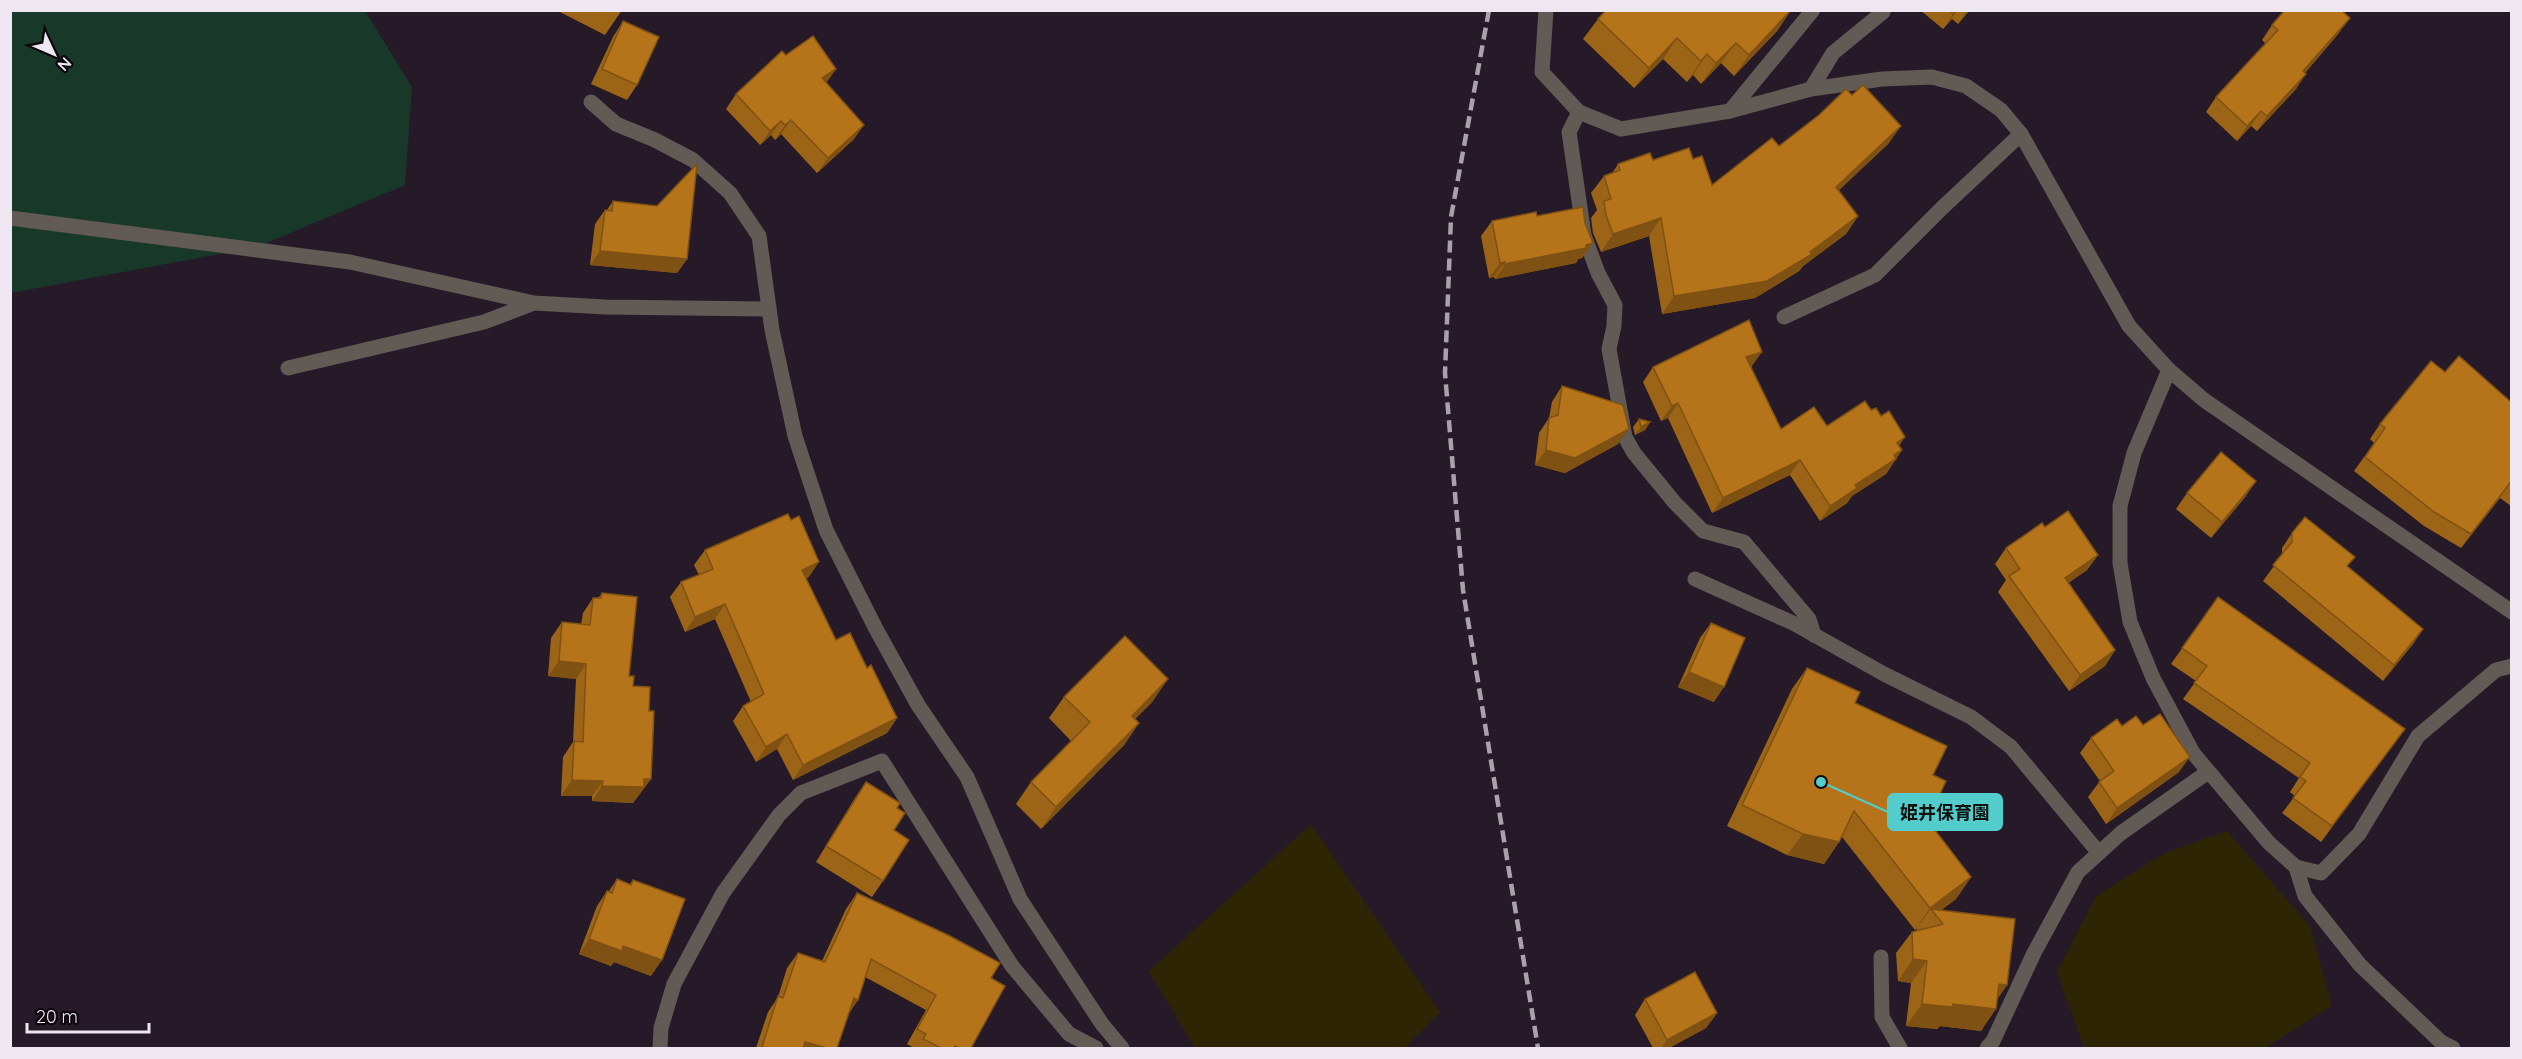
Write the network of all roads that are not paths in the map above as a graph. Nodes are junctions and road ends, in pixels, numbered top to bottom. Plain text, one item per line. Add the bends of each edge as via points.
1 (1546, 10) edge
2 (1813, 10) edge
3 (1883, 12) edge
4 (1811, 89) junction
5 (591, 102) dead end
6 (1731, 111) junction
7 (1579, 112) junction
8 (2021, 134) junction
9 (10, 218) edge
10 (534, 303) junction
11 (769, 309) junction
12 (1784, 317) dead end
13 (288, 368) dead end
14 (2169, 370) junction
15 (1695, 579) dead end
16 (2511, 612) edge
17 (1814, 635) junction
18 (2511, 666) edge
19 (2208, 772) junction
20 (2099, 853) junction
21 (2296, 867) junction
22 (1881, 957) dead end
23 (660, 1048) edge
24 (1096, 1048) edge
25 (1122, 1048) edge
26 (1900, 1048) edge
27 (1987, 1048) edge
28 (2452, 1048) edge

1 - 7 street via 1542,72
2 - 6 street
3 - 4 street via 1833,53
4 - 6 street
4 - 8 street via 1932,76 1966,86 2001,110
5 - 11 street via 616,124 693,160 730,193 759,236
6 - 7 street via 1621,129
7 - 17 street via 1569,132 1570,142 1584,235 1615,306 1609,349 1625,437 1668,495 1703,531 1744,542 1809,619
8 - 12 street via 1875,275
8 - 14 street via 2129,326
9 - 10 street via 350,262
10 - 11 street
10 - 13 street via 484,322
11 - 25 street via 795,436 826,530 918,705 967,777 1020,899
14 - 16 street via 2204,400
14 - 19 street via 2134,453 2120,506 2120,563 2130,622 2153,678 2193,753
15 - 17 street
17 - 20 street via 1971,717 2011,747
18 - 21 street via 2496,670 2418,736 2359,834 2321,873
19 - 20 street
19 - 21 street via 2269,843
20 - 27 street via 2078,872
21 - 28 street via 2305,896 2360,965
22 - 26 street via 1882,1017
23 - 24 street via 661,1028 675,984 723,893 779,816 801,793 882,761 1012,966 1070,1034

